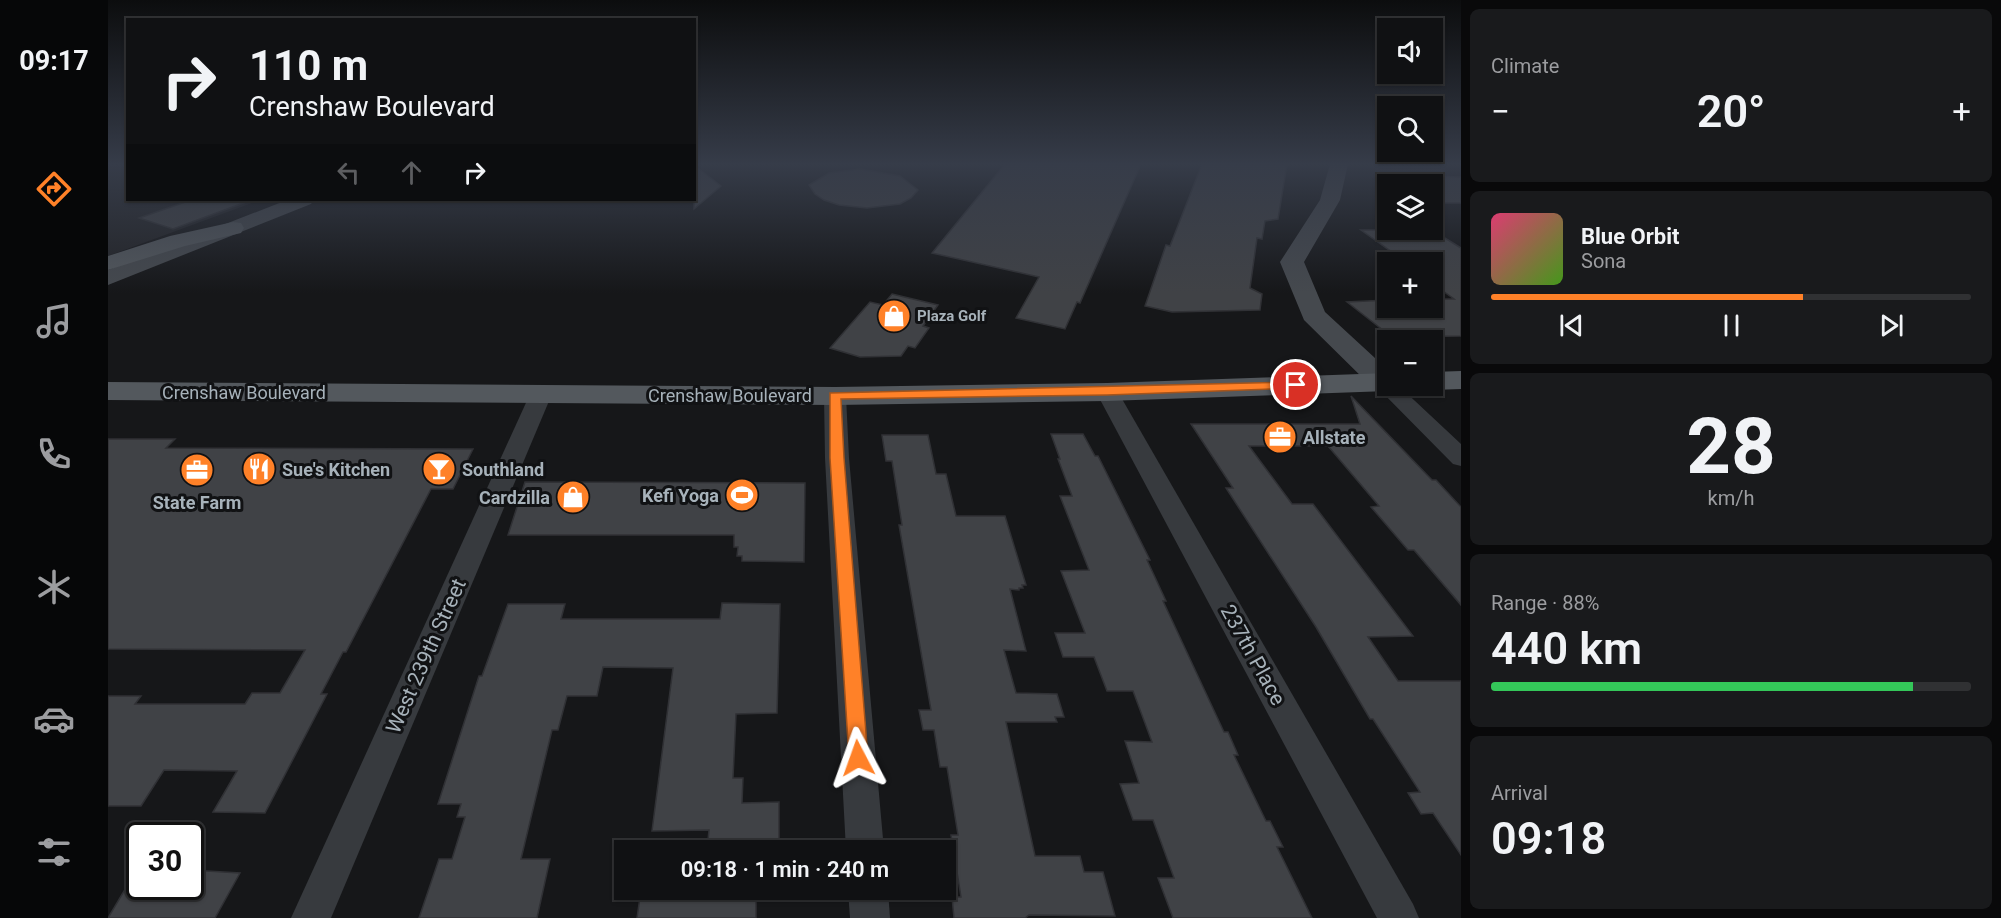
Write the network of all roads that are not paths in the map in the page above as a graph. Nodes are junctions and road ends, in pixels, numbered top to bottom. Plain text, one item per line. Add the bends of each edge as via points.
1 (287, 207) edge
2 (1326, 207) edge
3 (233, 228) junction
4 (108, 263) edge
5 (108, 278) edge
6 (1377, 375) edge
7 (1461, 380) edge
8 (1443, 381) edge
9 (1377, 382) edge
10 (108, 391) edge
11 (1107, 392) junction
12 (541, 394) junction
13 (835, 396) junction
14 (1399, 396) edge
15 (1461, 458) edge
16 (864, 840) edge
17 (869, 900) edge
18 (311, 918) edge
19 (870, 918) edge
20 (1399, 918) edge

1 - 3 street
2 - 6 street via 1292,262 1313,315
3 - 4 main road
3 - 5 street
7 - 8 main road
9 - 11 main road, Crenshaw Boulevard
10 - 12 main road, Crenshaw Boulevard
11 - 13 main road, Crenshaw Boulevard
11 - 20 street, 237th Place
12 - 13 main road, Crenshaw Boulevard
12 - 18 street, West 239th Street
13 - 16 street
14 - 15 street
17 - 19 street

